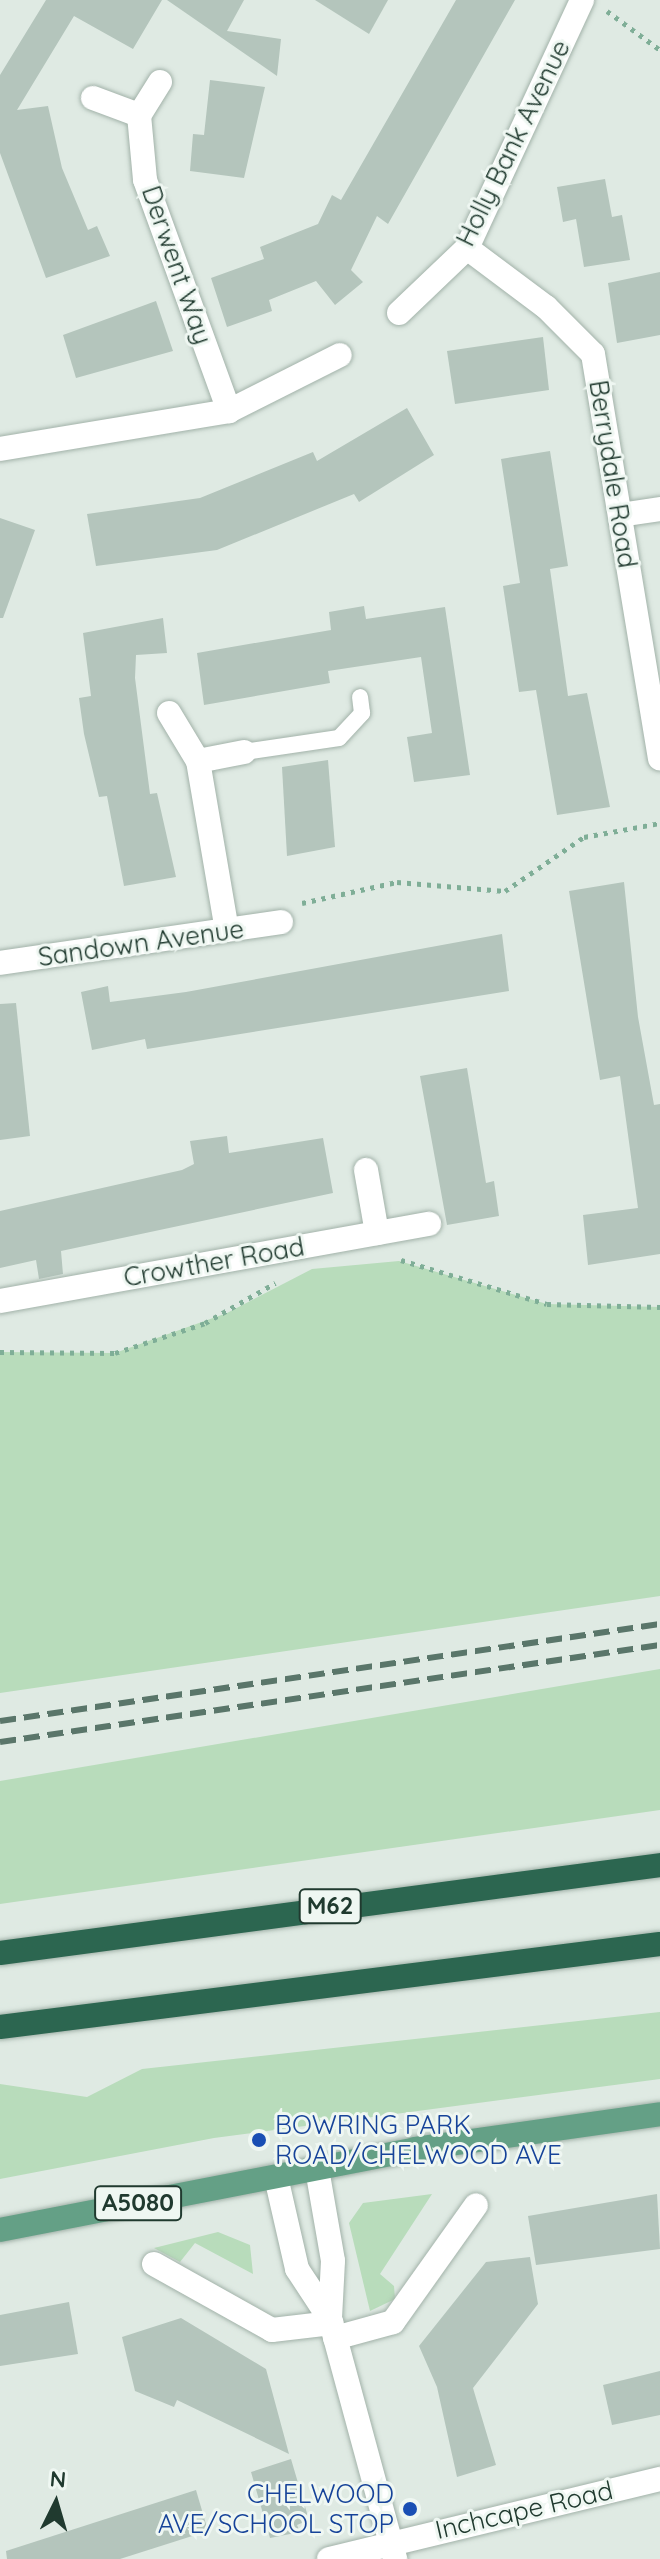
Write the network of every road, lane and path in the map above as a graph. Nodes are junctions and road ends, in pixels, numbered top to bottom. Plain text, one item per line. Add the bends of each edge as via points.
1 (580, 1) edge
2 (660, 50) edge
3 (160, 82) dead end
4 (93, 98) dead end
5 (139, 115) junction
6 (467, 248) junction
7 (399, 313) dead end
8 (340, 355) dead end
9 (229, 411) junction
10 (0, 449) edge
11 (660, 509) edge
12 (620, 515) junction
13 (360, 697) dead end
14 (169, 713) dead end
15 (244, 752) joint
16 (660, 758) edge
17 (198, 761) junction
18 (660, 823) edge
19 (281, 922) joint
20 (227, 930) junction
21 (0, 963) edge
22 (366, 1170) dead end
23 (429, 1224) dead end
24 (377, 1233) junction
25 (385, 1260) dead end
26 (290, 1277) dead end
27 (0, 1301) edge
28 (660, 1307) edge
29 (0, 1352) edge
30 (660, 1865) edge
31 (660, 1944) edge
32 (0, 1953) edge
33 (0, 2027) edge
34 (660, 2114) edge
35 (317, 2169) junction
36 (276, 2177) junction
37 (476, 2205) dead end
38 (0, 2230) edge
39 (154, 2264) dead end
40 (332, 2327) junction
41 (660, 2479) edge
42 (392, 2550) edge
43 (329, 2559) edge

1 - 2 path via 625,18
1 - 6 street, Holly Bank Avenue
3 - 5 street
4 - 5 street
5 - 9 street, Derwent Way via 145,180
6 - 7 street, Holly Bank Avenue
6 - 12 street, Berrydale Road via 546,307 593,354
8 - 9 street
9 - 10 street
11 - 12 street
12 - 16 street, Berrydale Road
13 - 15 lane via 362,713 339,738
14 - 17 street
15 - 17 street
17 - 20 street
18 - 19 path via 584,837 505,891 397,882 358,887 298,904
19 - 20 street, Sandown Avenue
20 - 21 street, Sandown Avenue
22 - 24 street
23 - 24 street, Crowther Road
24 - 27 street, Crowther Road
25 - 28 path via 547,1304
26 - 29 path via 205,1323 115,1353
30 - 32 highway, M62
31 - 33 highway
34 - 35 main road, A5080
35 - 36 main road, A5080
35 - 40 street via 333,2261
36 - 38 main road, A5080
36 - 40 street via 297,2269
37 - 40 street via 393,2322
39 - 40 street via 272,2330
40 - 42 street
41 - 42 street, Inchcape Road
42 - 43 street, Inchcape Road

